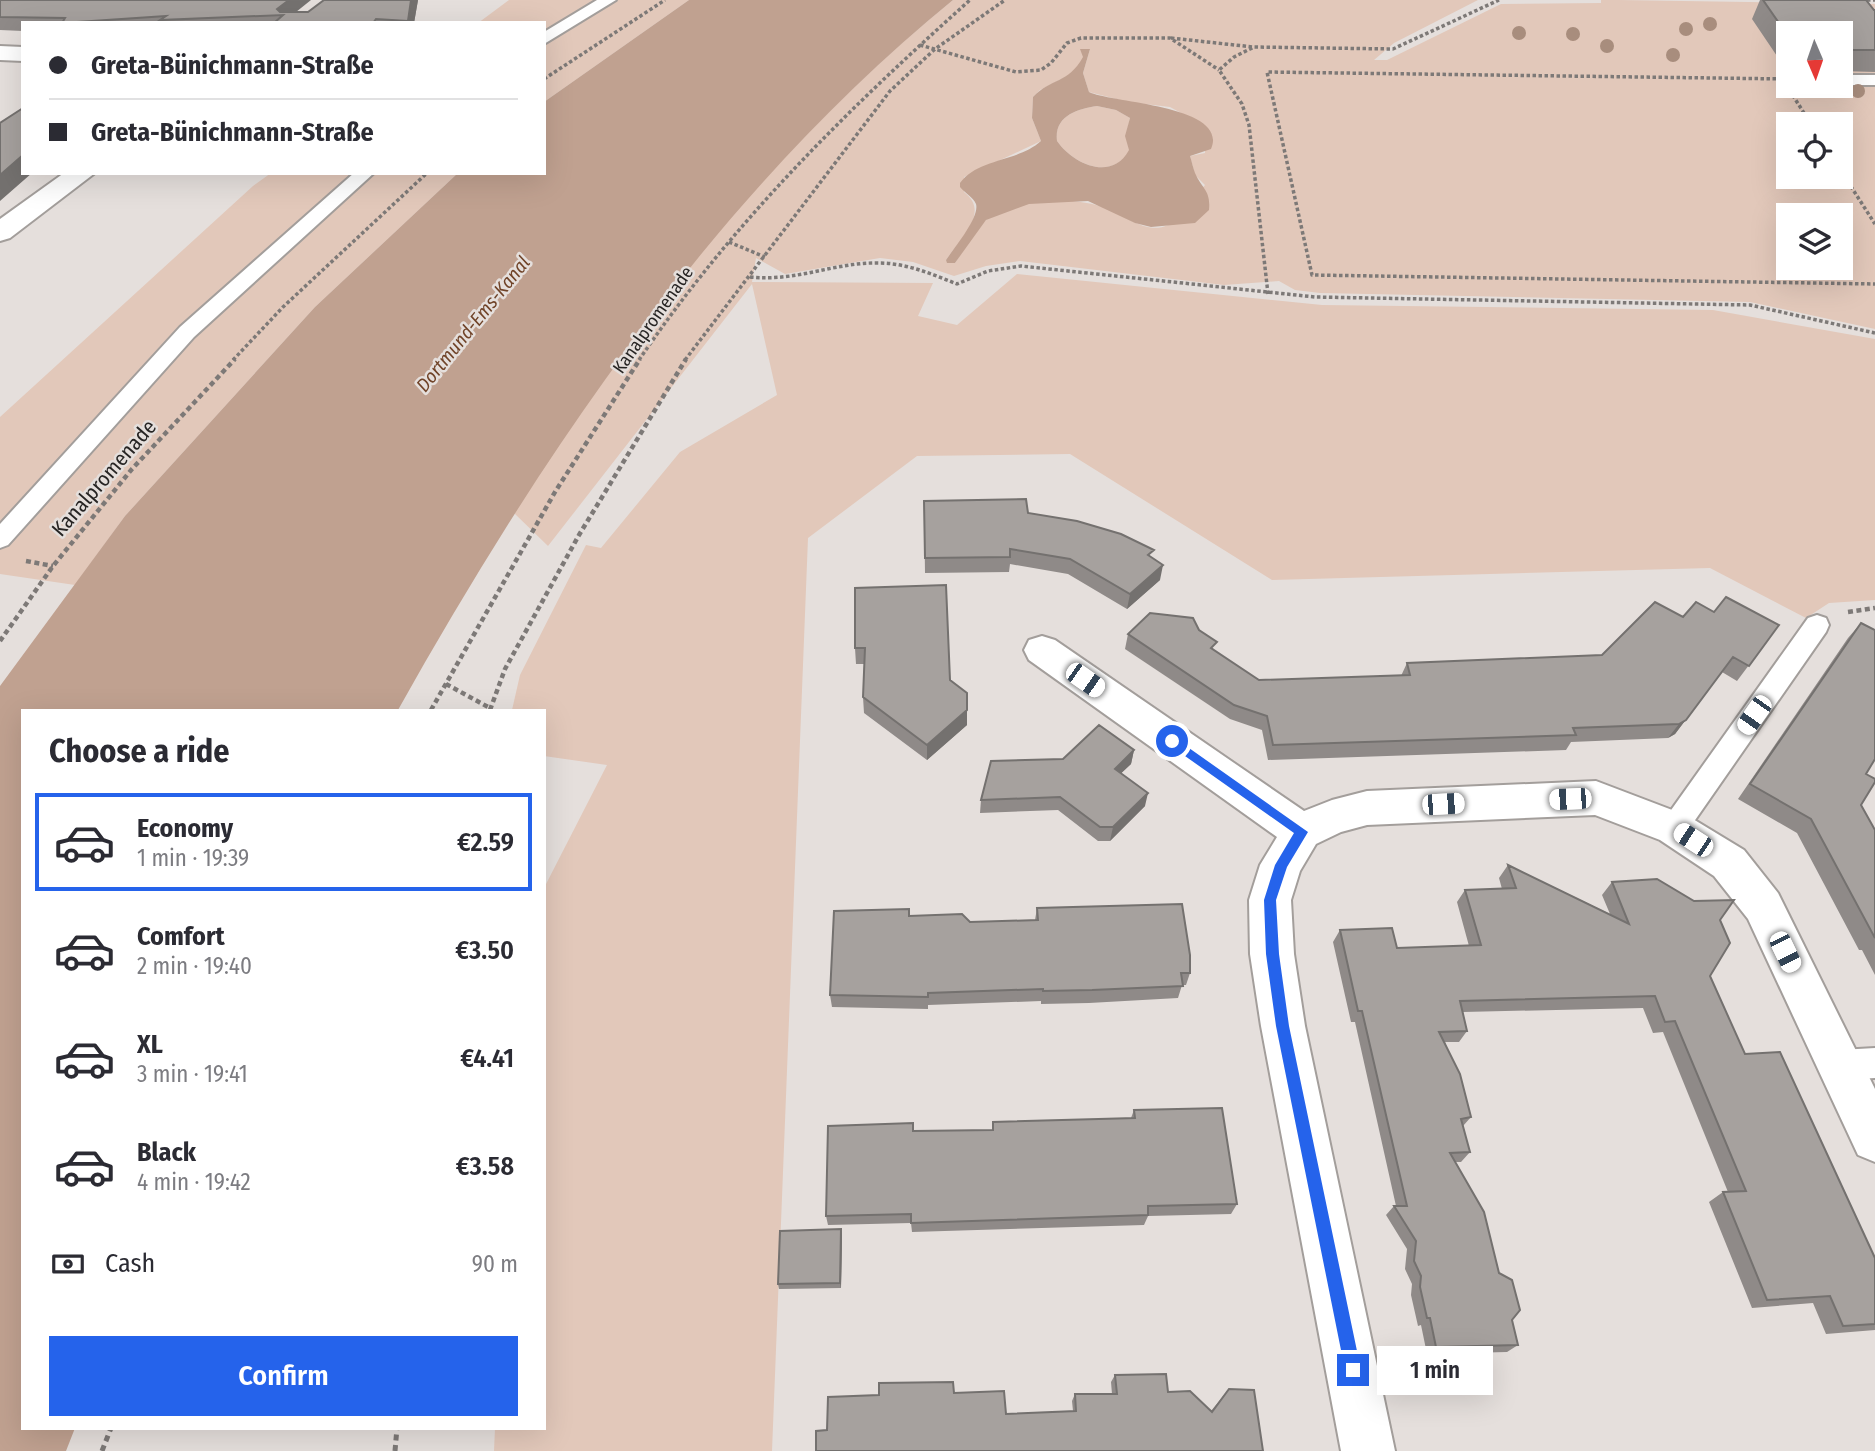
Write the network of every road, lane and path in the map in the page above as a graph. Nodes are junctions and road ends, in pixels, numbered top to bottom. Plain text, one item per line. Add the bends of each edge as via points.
1 (608, 0) edge
2 (665, 0) edge
3 (970, 0) edge
4 (1005, 0) edge
5 (1499, 0) edge
6 (1861, 0) edge
7 (1875, 0) edge
8 (1170, 38) junction
9 (546, 39) edge
10 (920, 45) junction
11 (1254, 47) junction
12 (936, 49) junction
13 (0, 53) edge
14 (21, 54) edge
15 (1219, 70) junction
16 (546, 78) edge
17 (1776, 79) edge
18 (1853, 80) edge
19 (1875, 80) edge
20 (79, 175) edge
21 (363, 175) edge
22 (425, 175) edge
23 (1853, 189) edge
24 (1875, 224) edge
25 (0, 232) edge
26 (729, 242) junction
27 (765, 257) junction
28 (750, 278) junction
29 (1875, 284) edge
30 (1268, 294) junction
31 (1875, 332) edge
32 (0, 539) edge
33 (1818, 625) dead end
34 (0, 641) edge
35 (1041, 650) dead end
36 (446, 684) junction
37 (432, 709) edge
38 (490, 709) edge
39 (1674, 828) junction
40 (1302, 832) junction
41 (1858, 1064) edge
42 (1875, 1139) edge
43 (110, 1430) edge
44 (397, 1430) edge
45 (102, 1451) edge
46 (395, 1451) edge
47 (1368, 1451) edge

1 - 9 lane
2 - 16 path
3 - 10 path, Kanalpromenade
4 - 12 path
5 - 11 path via 1393,49
6 - 7 path
8 - 11 path
8 - 12 path via 1082,38 1067,43 1051,63 1030,73
8 - 15 path
10 - 12 path
10 - 26 path, Kanalpromenade via 804,157
11 - 15 path
12 - 27 path via 890,92
13 - 14 street
15 - 30 path via 1242,104 1249,125
17 - 29 path via 1267,72 1312,275
18 - 19 lane
20 - 25 street
21 - 32 lane via 187,332
22 - 34 path, Kanalpromenade via 283,307 132,469 53,566
23 - 24 path
26 - 27 path
26 - 36 path, Kanalpromenade via 643,355 524,542
27 - 28 path
28 - 30 path via 797,279 870,263 917,268 957,284 988,271 1021,266
28 - 38 path via 687,357 593,512 505,669
30 - 31 path via 1750,305
33 - 39 lane
35 - 40 street
36 - 37 path, Kanalpromenade
36 - 38 path
39 - 40 street via 1596,798 1367,808 1332,817
39 - 41 street via 1729,863 1763,906
40 - 47 street via 1281,865 1270,900 1272,954
41 - 42 street
43 - 45 path
44 - 46 path

